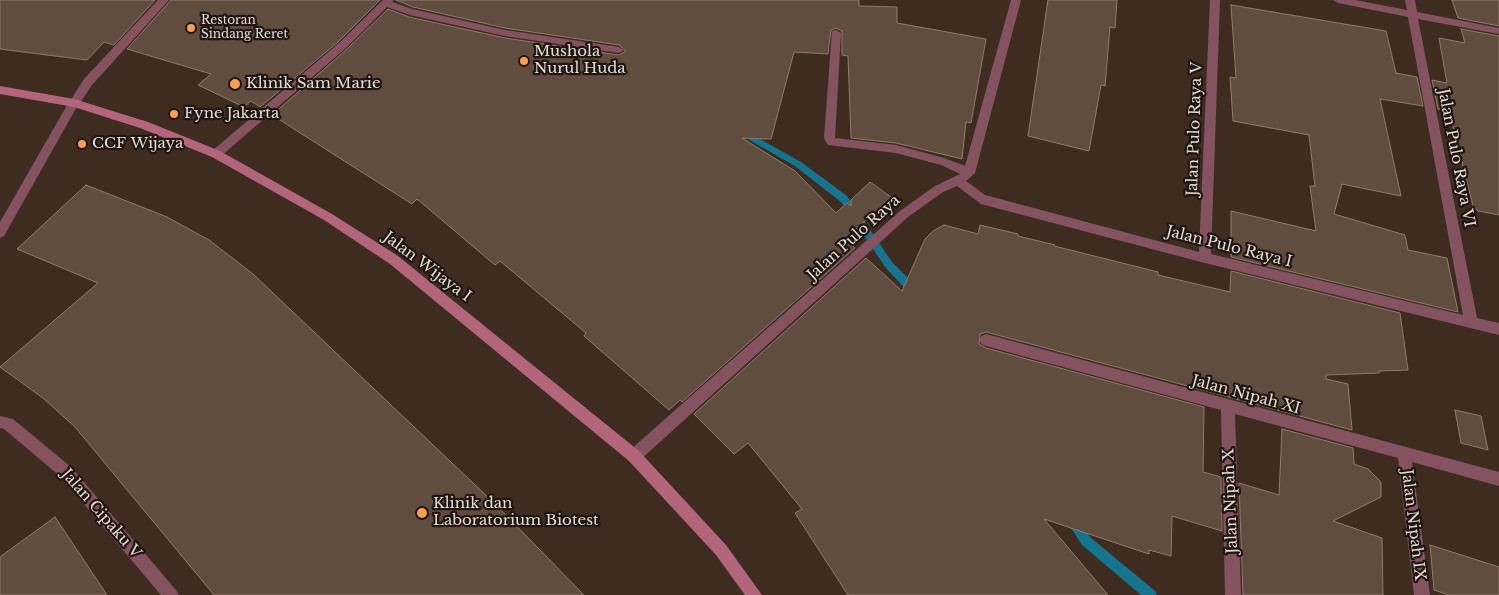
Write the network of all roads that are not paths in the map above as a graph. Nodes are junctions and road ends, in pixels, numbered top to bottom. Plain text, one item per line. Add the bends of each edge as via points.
1 (164, 0) edge
2 (1016, 0) edge
3 (1215, 0) edge
4 (1338, 0) edge
5 (1410, 0) edge
6 (387, 2) edge
7 (1413, 14) junction
8 (1499, 31) edge
9 (836, 33) dead end
10 (618, 50) dead end
11 (0, 90) edge
12 (74, 104) junction
13 (216, 154) junction
14 (969, 173) junction
15 (958, 181) junction
16 (0, 233) edge
17 (1205, 258) junction
18 (1471, 322) junction
19 (1499, 329) edge
20 (986, 340) dead end
21 (1228, 407) junction
22 (0, 422) edge
23 (1404, 454) junction
24 (634, 456) junction
25 (1499, 480) edge
26 (171, 595) edge
27 (754, 595) edge
28 (1233, 595) edge
29 (1422, 595) edge

1 - 12 street via 88,82
2 - 14 street
3 - 17 street, Jalan Pulo Raya V
4 - 7 street
5 - 7 street, Jalan Pulo Raya VI
6 - 10 street via 410,12 505,34
6 - 13 street via 343,45
7 - 8 street
7 - 18 street, Jalan Pulo Raya VI
9 - 14 street via 829,138 832,142 896,149 944,162
11 - 12 main road, Jalan Wijaya I
12 - 13 main road, Jalan Wijaya I via 144,124
12 - 16 street
13 - 24 main road, Jalan Wijaya I via 328,217 394,260
14 - 15 street, Jalan Pulo Raya
15 - 17 street, Jalan Pulo Raya I via 981,199
15 - 24 street, Jalan Pulo Raya via 938,189 904,214
17 - 18 street, Jalan Pulo Raya I
18 - 19 street, Jalan Pulo Raya I
20 - 21 street, Jalan Nipah XI
21 - 23 street, Jalan Nipah XI
21 - 28 street, Jalan Nipah X
22 - 26 street, Jalan Cipaku V via 8,424 66,472
23 - 25 street, Jalan Nipah XI
23 - 29 street, Jalan Nipah IX
24 - 27 main road, Jalan Wijaya I via 721,550

